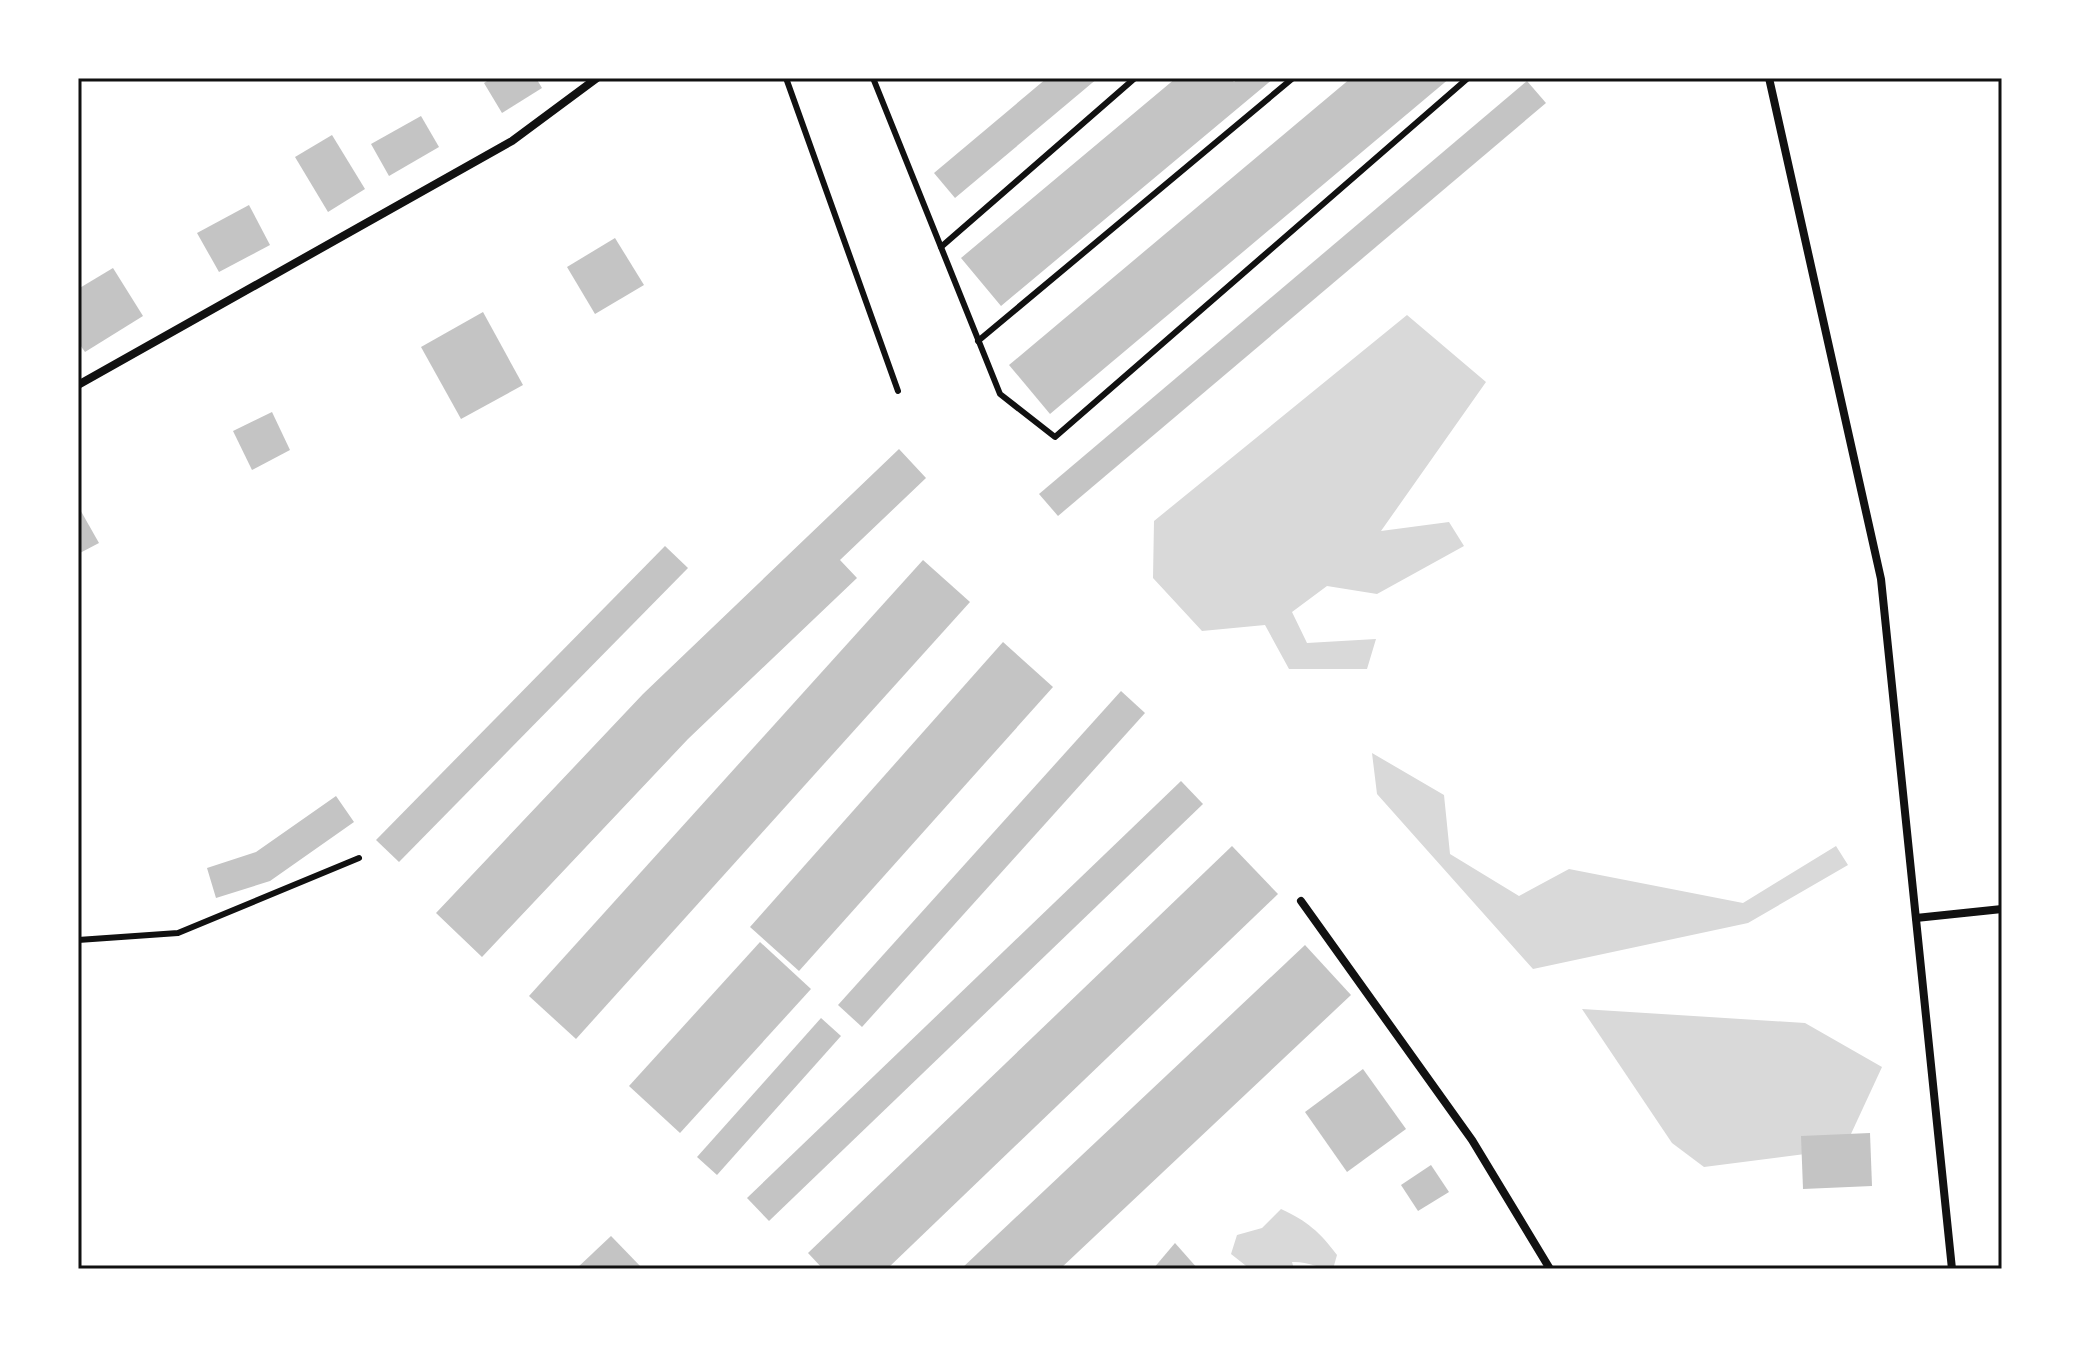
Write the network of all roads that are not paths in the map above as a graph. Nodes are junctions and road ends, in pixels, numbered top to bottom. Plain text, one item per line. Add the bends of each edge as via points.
1 (597, 78) edge
2 (786, 78) edge
3 (873, 78) edge
4 (1135, 78) edge
5 (1293, 78) edge
6 (1468, 78) edge
7 (1770, 80) edge
8 (941, 247) junction
9 (978, 341) junction
10 (78, 385) edge
11 (898, 391) dead end
12 (359, 858) dead end
13 (1301, 901) dead end
14 (2002, 909) edge
15 (1916, 918) junction
16 (78, 940) edge
17 (1550, 1269) edge
18 (1952, 1269) edge

1 - 10 street via 512,141
2 - 11 lane
3 - 8 lane
4 - 8 lane
5 - 9 lane
6 - 9 lane via 1055,437 1000,394
7 - 15 street via 1881,579
8 - 9 lane
12 - 16 lane via 178,933
13 - 17 street via 1472,1140
14 - 15 street
15 - 18 street

